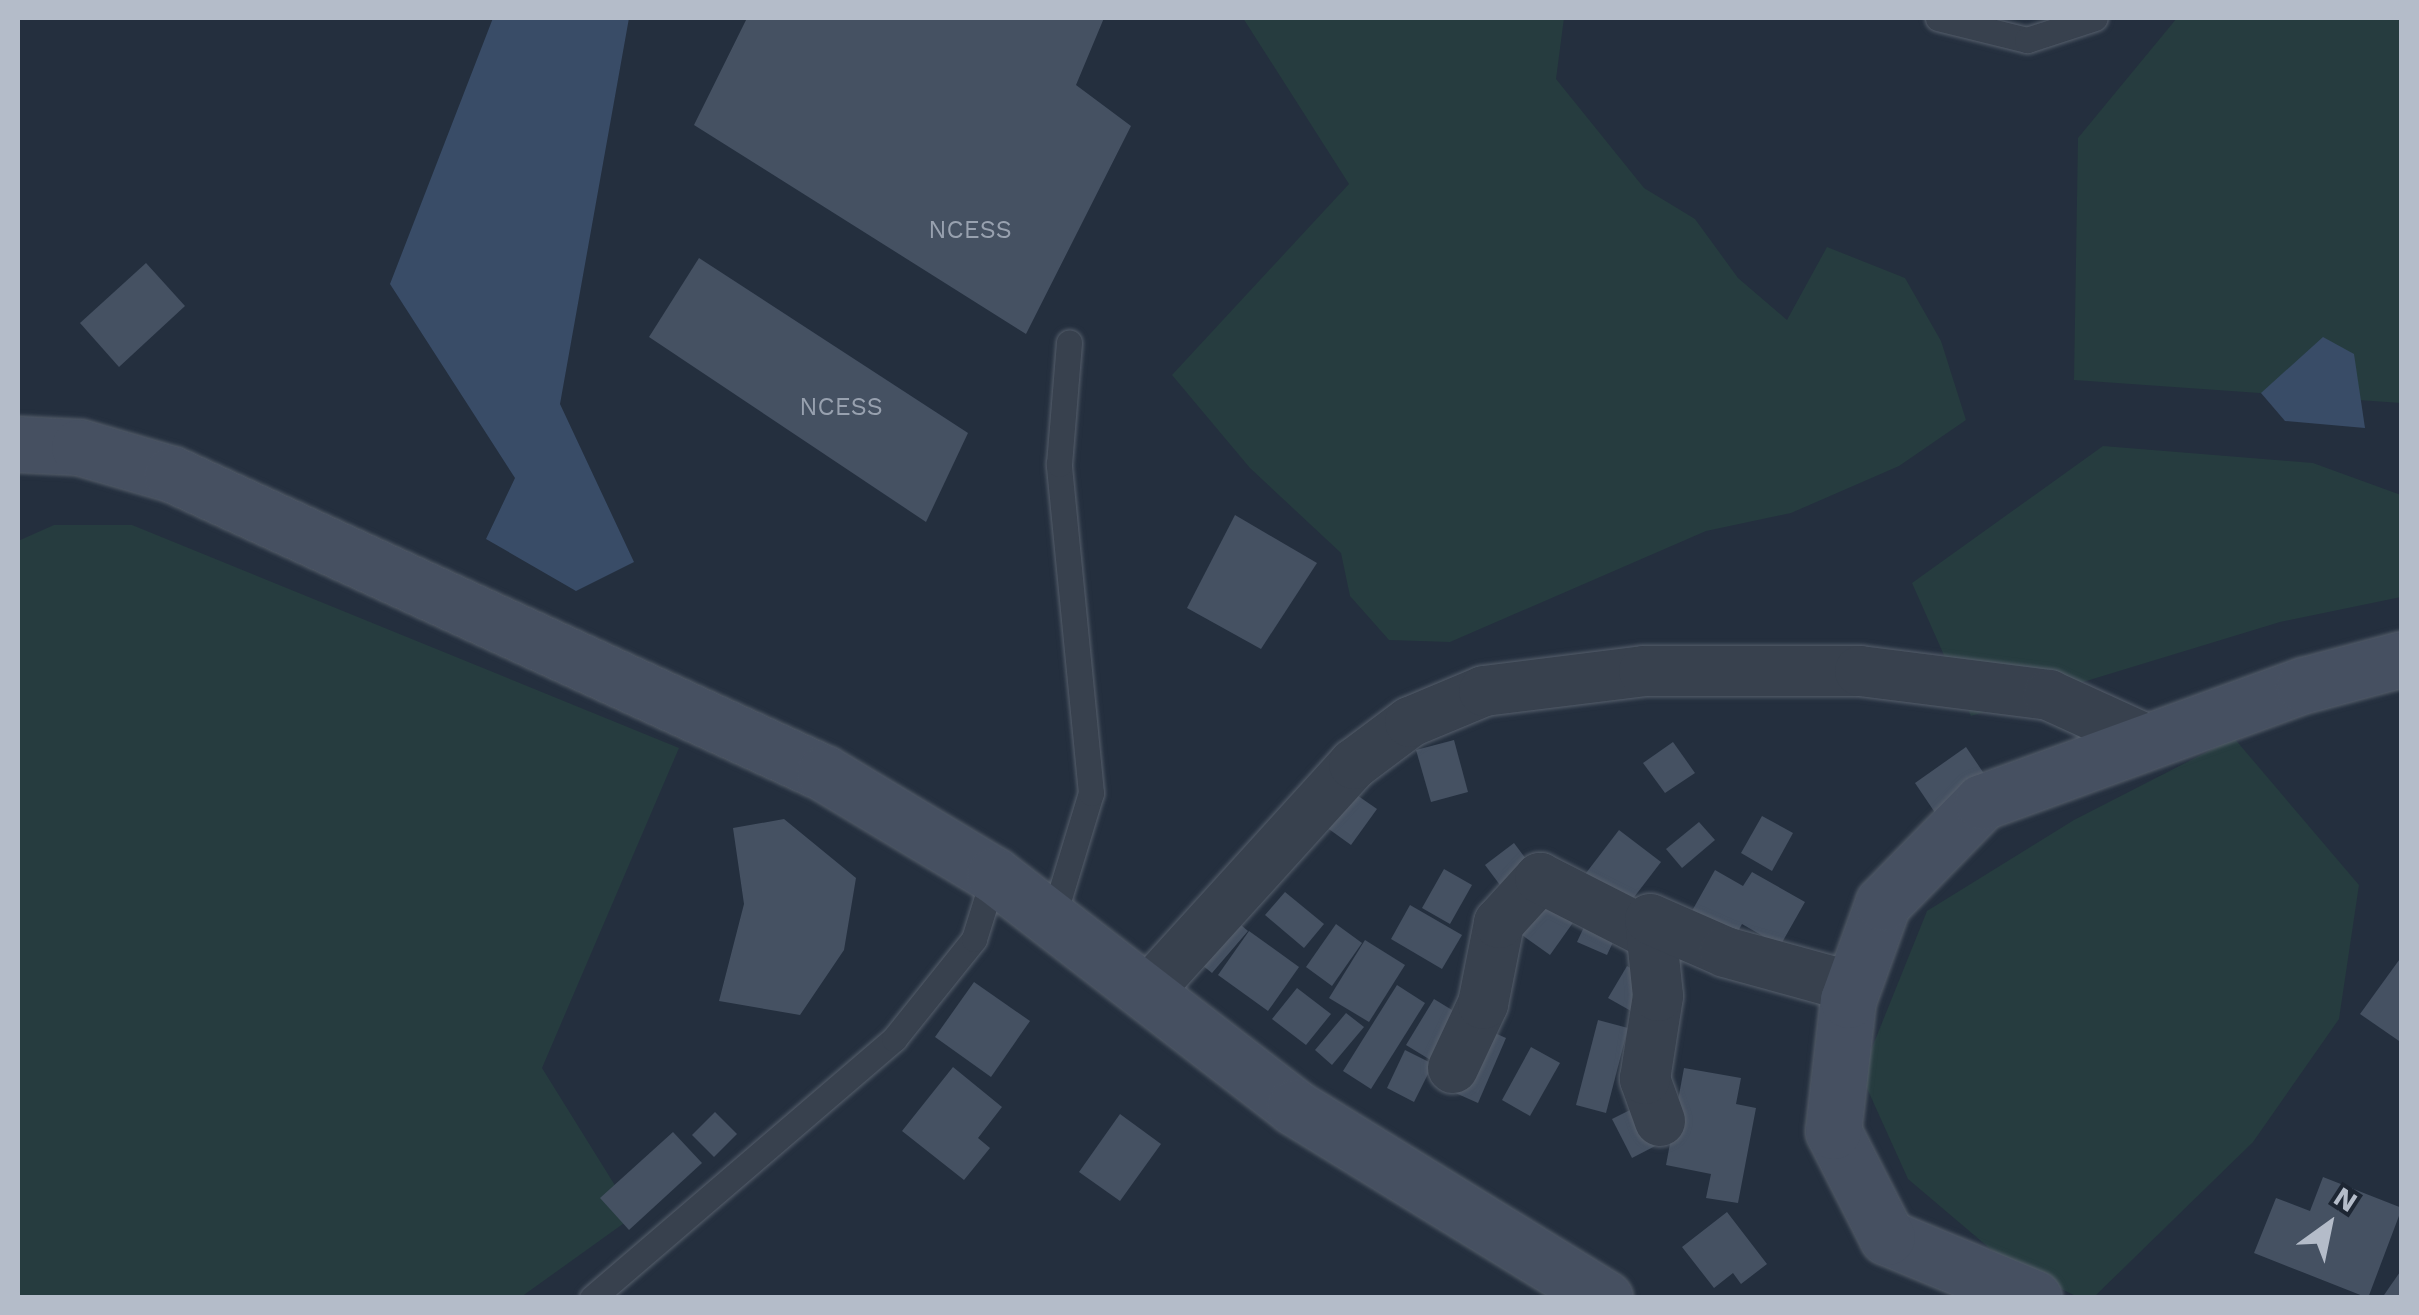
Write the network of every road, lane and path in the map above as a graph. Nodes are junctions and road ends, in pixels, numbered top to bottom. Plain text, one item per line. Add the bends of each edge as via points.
1 (1938, 18) edge
2 (2095, 18) edge
3 (1068, 342) dead end
4 (18, 444) edge
5 (2402, 659) edge
6 (2150, 741) junction
7 (994, 876) junction
8 (1052, 921) junction
9 (1652, 935) junction
10 (1852, 987) junction
11 (1148, 991) junction
12 (1453, 1068) dead end
13 (1660, 1121) dead end
14 (592, 1298) edge
15 (1606, 1298) edge
16 (2034, 1298) edge

1 - 2 lane via 2028,40
3 - 8 lane via 1059,464 1091,794
4 - 7 main road via 79,447 172,474 824,773
5 - 6 main road
6 - 10 main road via 1982,802 1883,902
6 - 11 street via 2049,695 1860,671 1644,670 1484,692 1410,722 1354,764
7 - 8 main road
7 - 14 lane via 974,940 894,1040
8 - 11 main road
9 - 10 street via 1650,918 1725,952
9 - 12 street via 1540,878 1499,923 1483,1004
9 - 13 street via 1658,996 1645,1078
10 - 16 main road via 1833,1131 1887,1237
11 - 15 main road via 1294,1107

